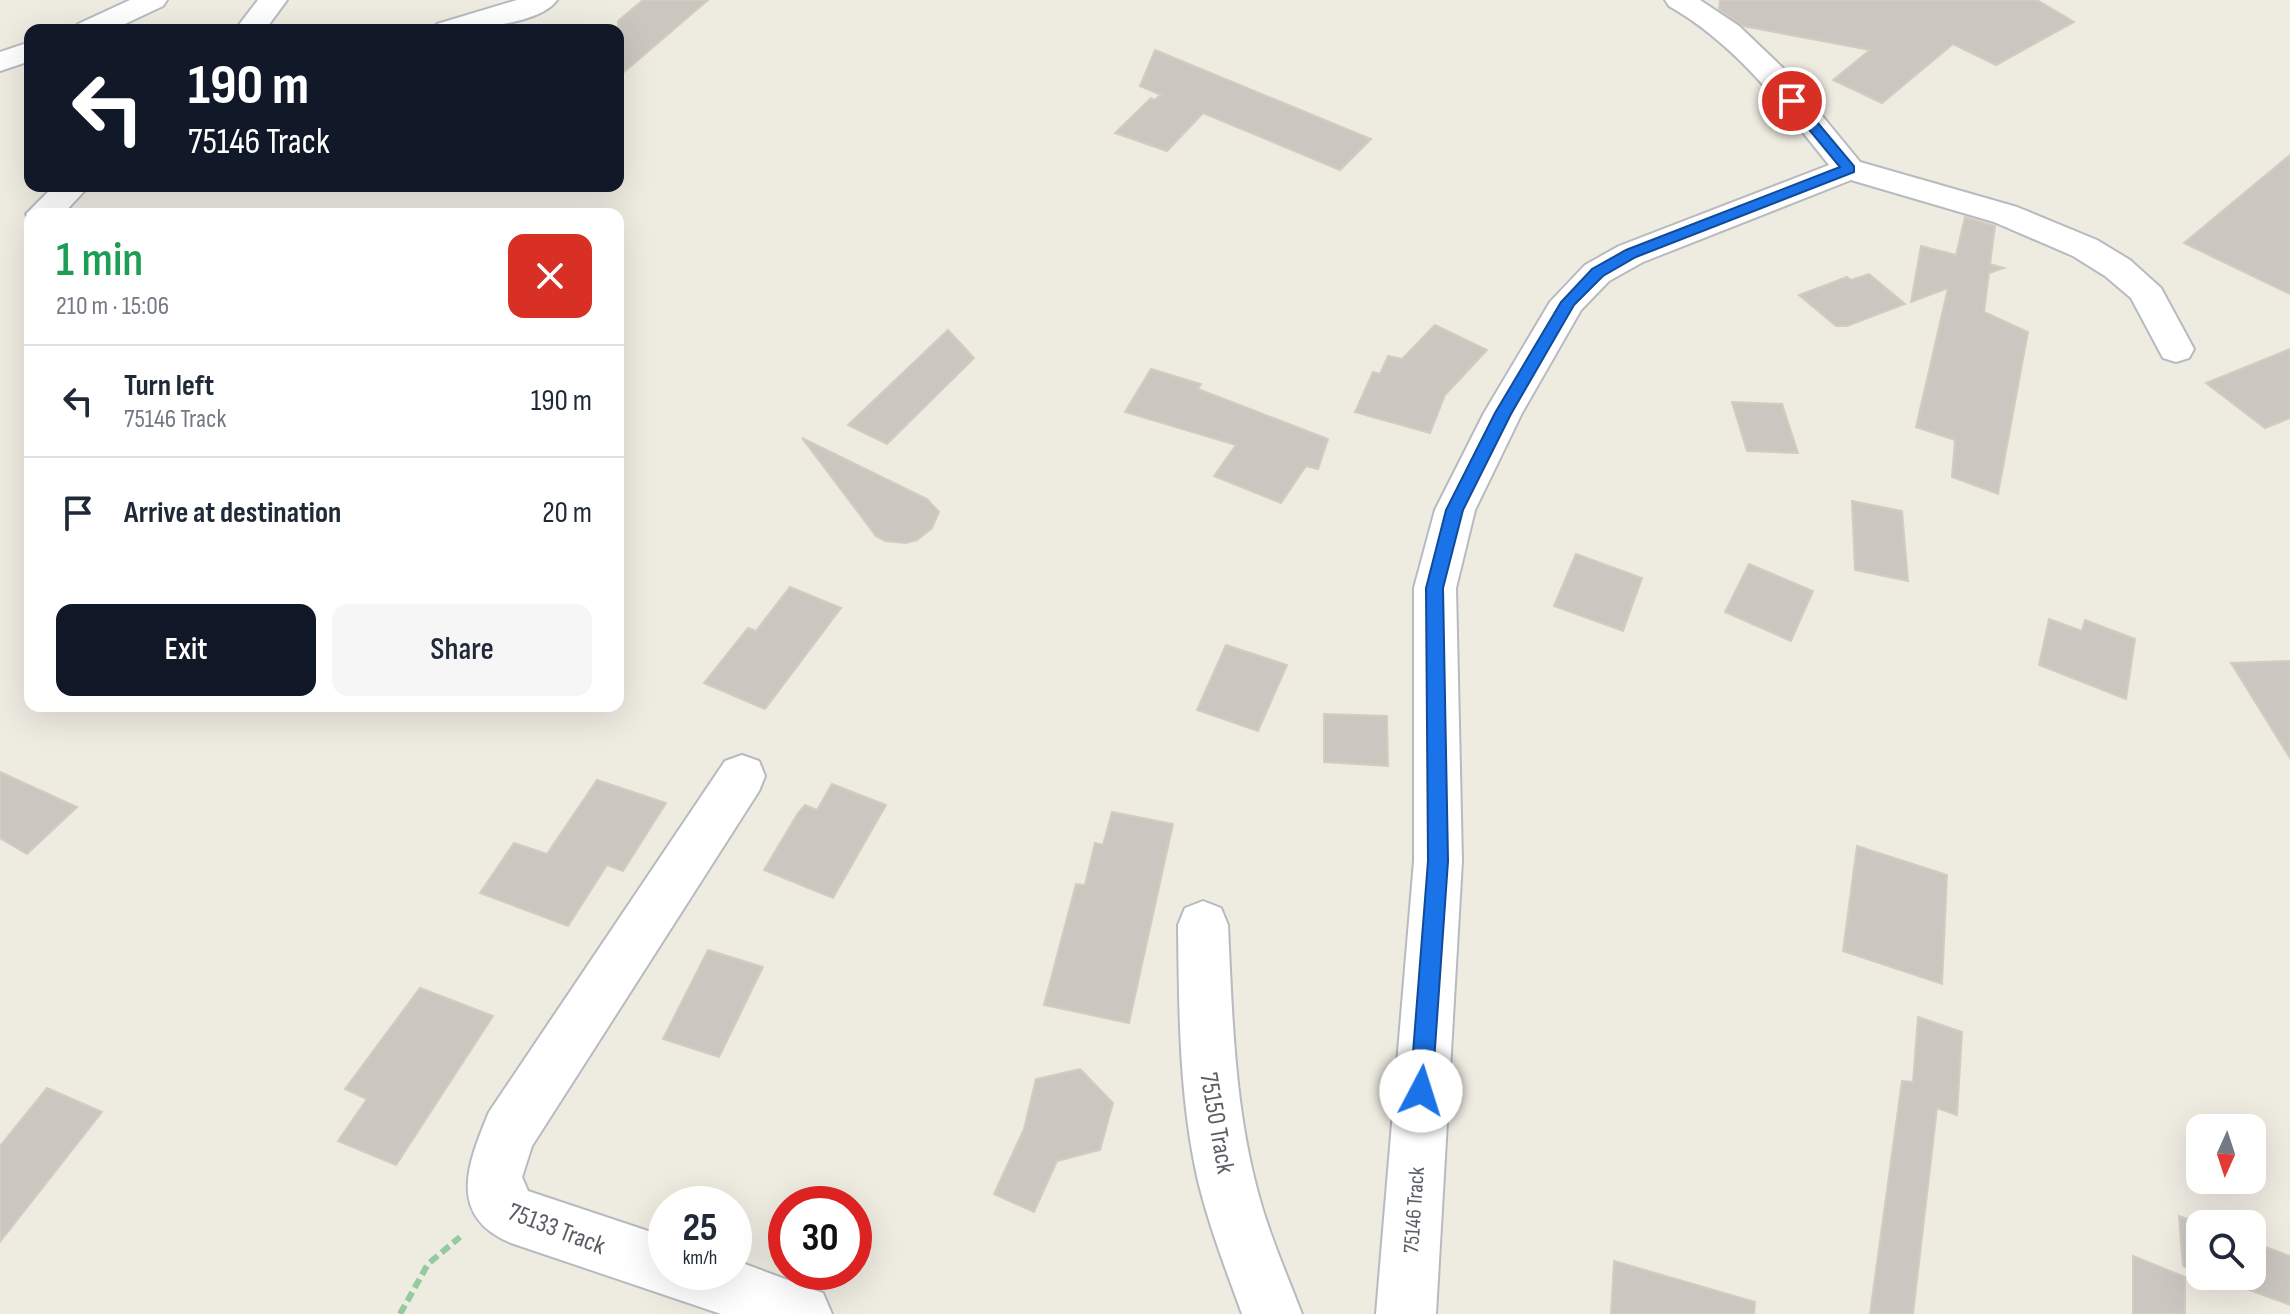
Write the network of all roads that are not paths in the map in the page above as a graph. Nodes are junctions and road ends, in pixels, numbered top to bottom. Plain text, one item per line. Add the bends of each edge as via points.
1 (153, 0) edge
2 (273, 0) edge
3 (543, 0) edge
4 (1679, 0) edge
5 (101, 24) edge
6 (255, 24) edge
7 (469, 24) edge
8 (24, 53) edge
9 (0, 62) edge
10 (1849, 169) junction
11 (66, 192) edge
12 (47, 208) edge
13 (2176, 349) dead end
14 (742, 776) dead end
15 (1203, 925) dead end
16 (648, 1260) edge
17 (736, 1290) edge
18 (802, 1314) edge
19 (1272, 1314) edge
20 (1406, 1314) edge

1 - 5 street
2 - 6 street
3 - 7 street
4 - 10 street via 1717,22 1758,62
8 - 9 street
10 - 13 street via 1995,212 2102,258 2144,291
10 - 20 street, 75146 Track via 1631,254 1597,273 1568,302 1503,413 1455,510 1435,588 1438,861
11 - 12 street
14 - 16 street, 75133 Track via 509,1132 494,1177 499,1204 511,1214
15 - 19 street, 75150 Track via 1213,1111 1235,1215
17 - 18 street

